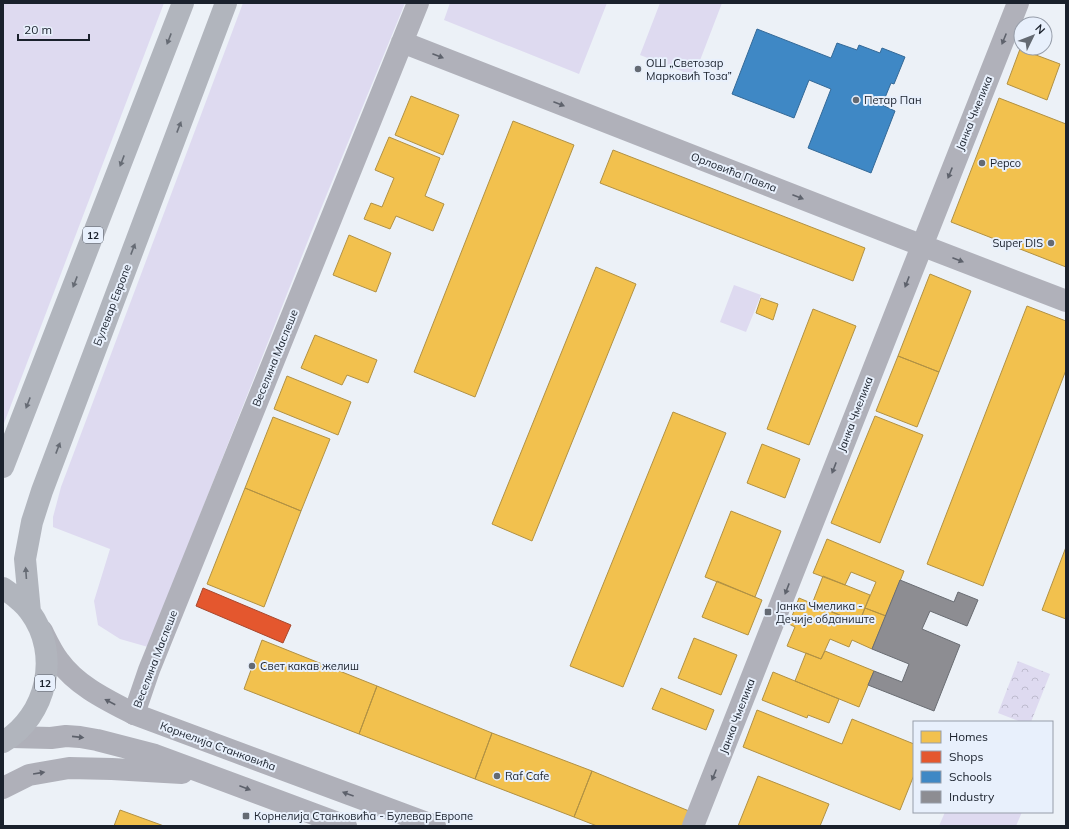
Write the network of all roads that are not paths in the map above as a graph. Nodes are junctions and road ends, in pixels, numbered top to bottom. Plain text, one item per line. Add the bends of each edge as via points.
1 (183, 3) edge
2 (226, 3) edge
3 (418, 3) edge
4 (1018, 3) edge
5 (402, 42) junction
6 (922, 246) junction
7 (1066, 301) edge
8 (3, 467) edge
9 (3, 588) edge
10 (32, 616) junction
11 (134, 714) junction
12 (7, 740) edge
13 (209, 774) junction
14 (3, 788) edge
15 (346, 826) edge
16 (435, 826) edge
17 (694, 826) edge

1 -> 8 main road, 12
10 -> 2 main road, Булевар Европе / 12 via 25,559 32,522
3 - 5 street, Веселина Маслеше
4 -> 6 street, Јанка Чмелика
5 -> 6 street, Орловића Павла
5 - 11 street, Веселина Маслеше via 149,670
6 -> 7 street, Орловића Павла
6 -> 17 street, Јанка Чмелика
9 - 10 main road, 12 via 21,602
11 -> 10 main road, Корнелија Станковића via 78,682 59,661
10 - 12 main road, 12 via 42,634 46,650 45,683 41,699 33,714
16 -> 11 main road, Корнелија Станковића
12 -> 13 main road via 80,737 155,756
14 -> 13 main road via 29,775 69,768
13 -> 15 main road

